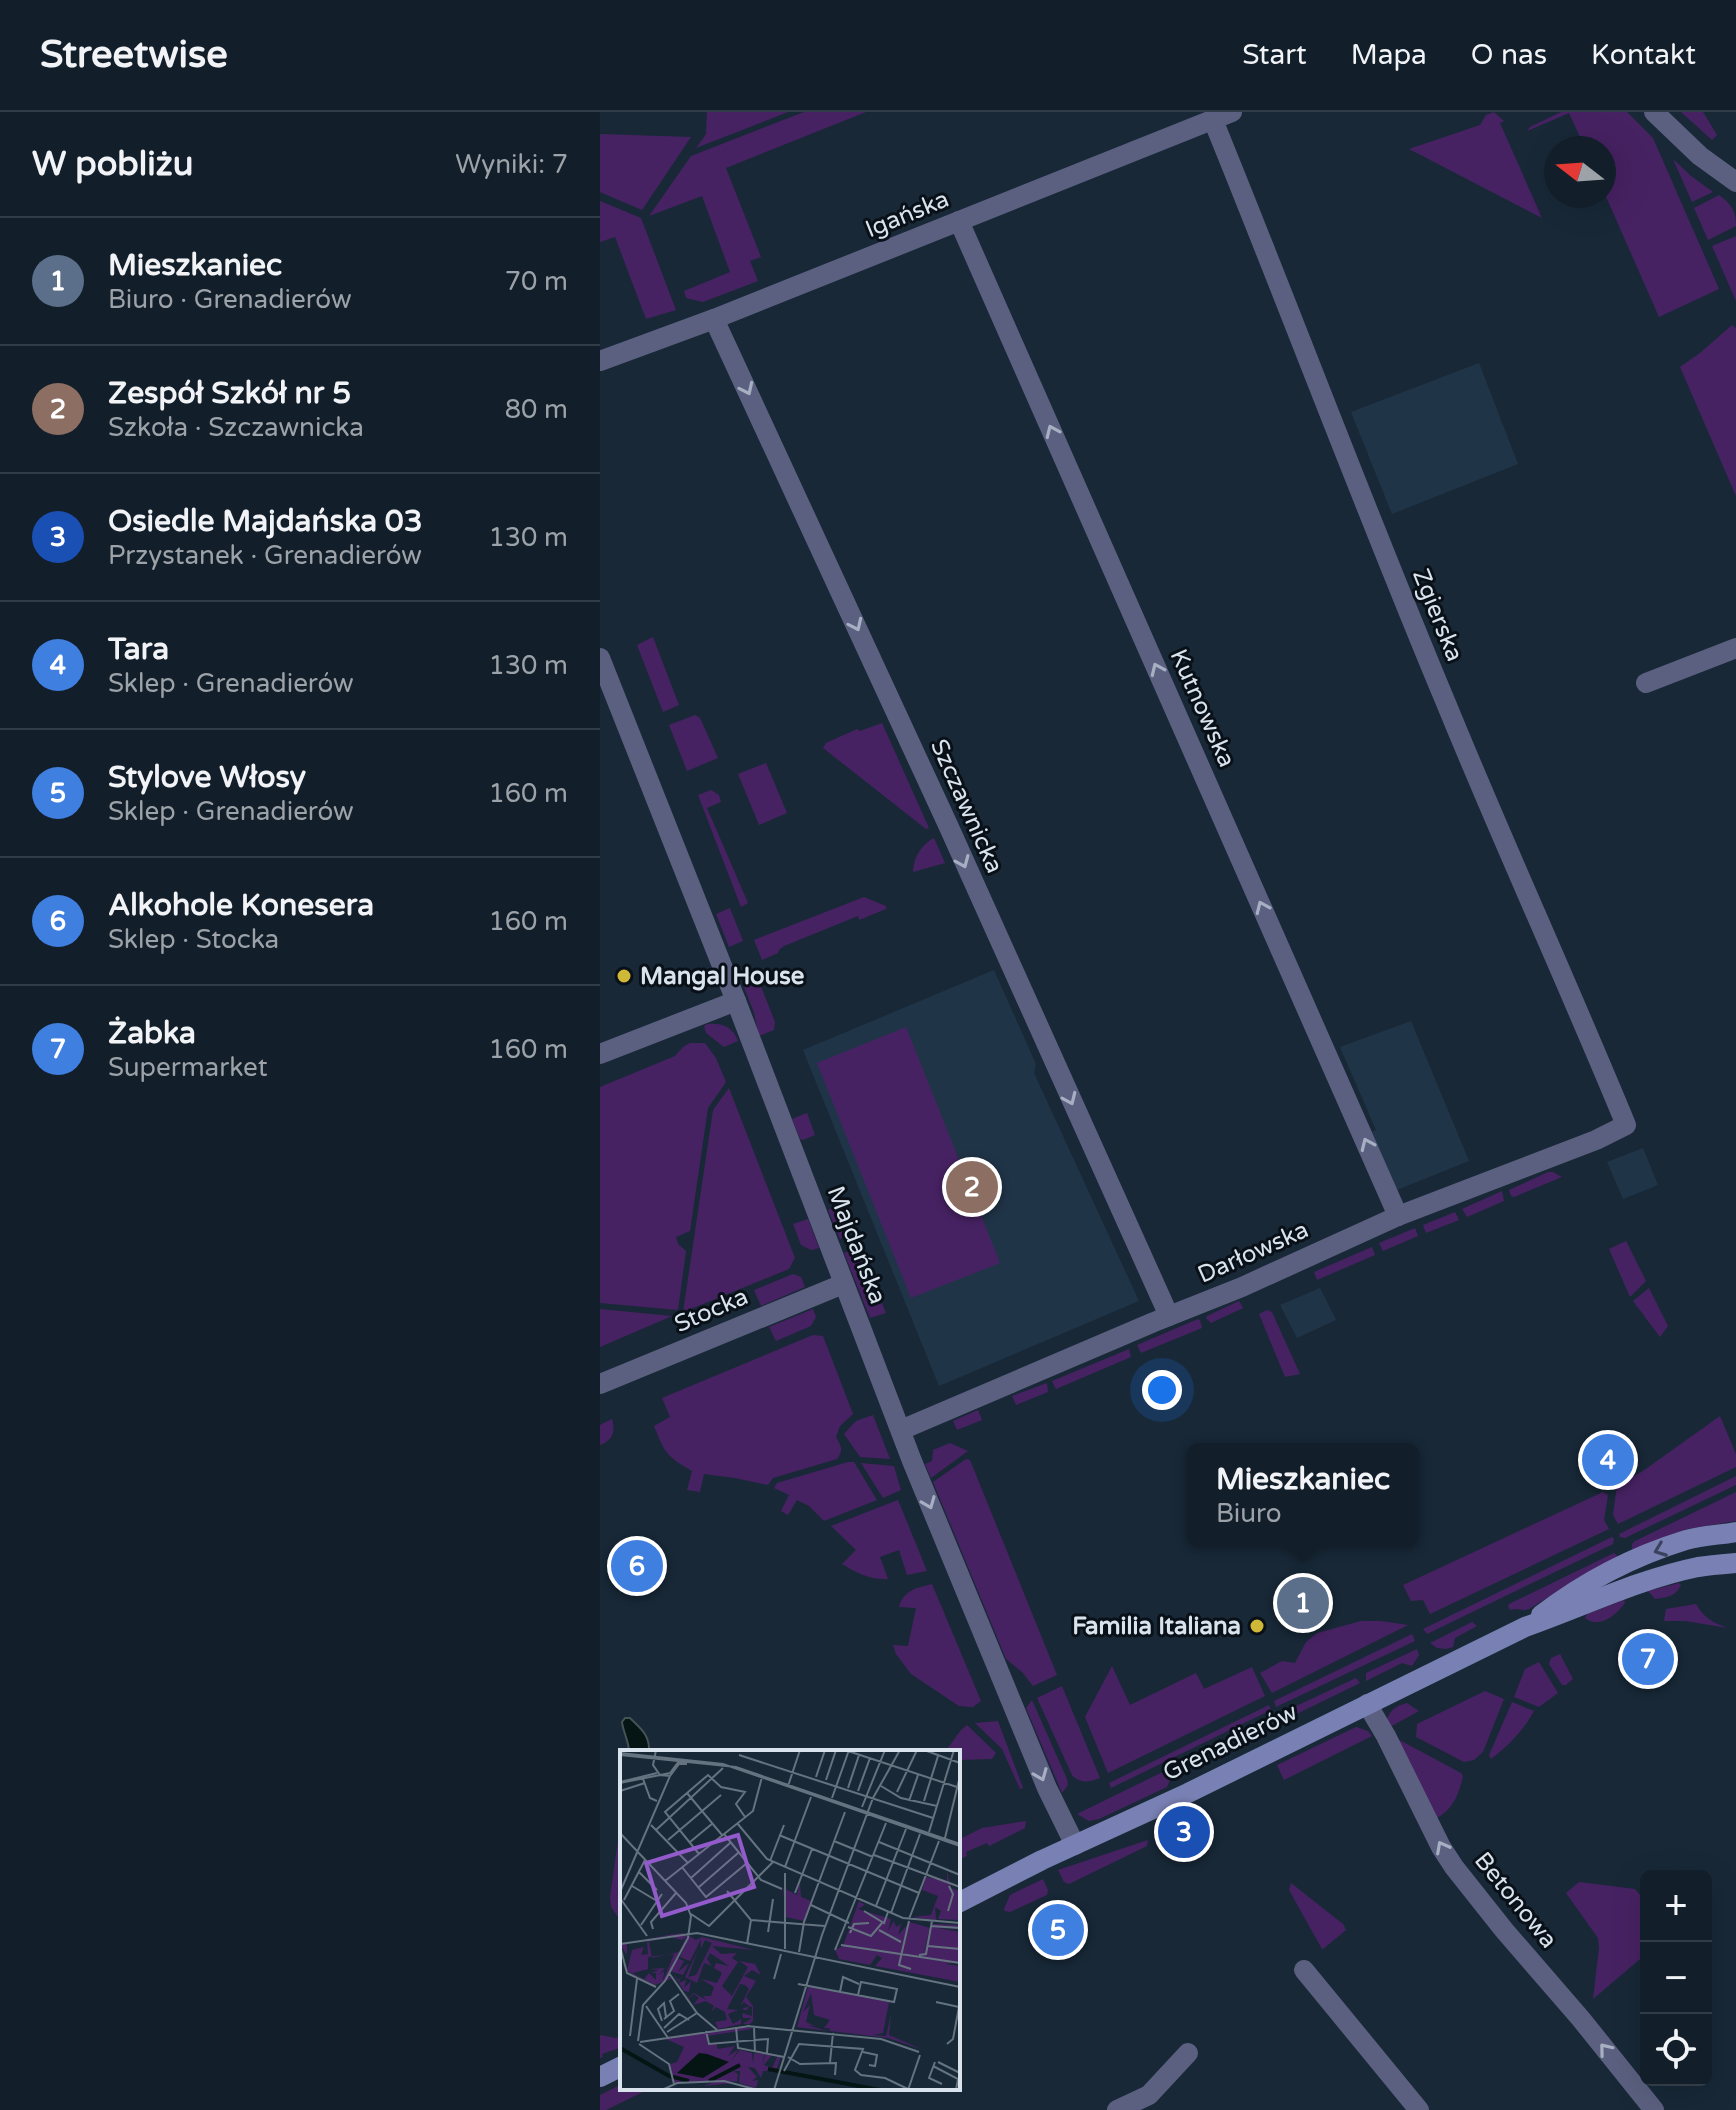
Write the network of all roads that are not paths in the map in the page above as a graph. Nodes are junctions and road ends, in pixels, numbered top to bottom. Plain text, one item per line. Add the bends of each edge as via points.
1 (1232, 112) edge
2 (1654, 112) edge
3 (1213, 120) junction
4 (1736, 182) edge
5 (959, 221) junction
6 (714, 319) junction
7 (600, 361) edge
8 (1736, 648) edge
9 (600, 658) edge
10 (1646, 683) dead end
11 (736, 1001) junction
12 (600, 1054) edge
13 (1626, 1125) joint
14 (1398, 1216) junction
15 (843, 1284) junction
16 (1169, 1316) junction
17 (600, 1384) edge
18 (901, 1430) junction
19 (1736, 1532) edge
20 (1736, 1563) edge
21 (1525, 1627) junction
22 (1367, 1704) junction
23 (1075, 1845) junction
24 (960, 1902) edge
25 (1304, 1970) dead end
26 (1188, 2053) dead end
27 (620, 2067) edge
28 (600, 2077) edge
29 (1117, 2110) edge
30 (1419, 2110) edge
31 (1654, 2110) edge

1 - 3 street, Igańska
2 - 4 street
3 - 5 street, Igańska
3 - 13 street, Zgierska via 1419,638
5 - 6 street, Igańska
14 -> 5 street, Kutnowska
6 - 7 street, Igańska
6 -> 16 street, Szczawnicka
8 - 10 street
9 - 11 street, Majdańska
11 - 12 street
11 - 15 street, Majdańska
13 - 14 street, Darłowska
14 - 16 street, Darłowska
15 - 17 street, Stocka
15 - 18 street, Majdańska
16 - 18 street, Darłowska
18 -> 23 street, Majdańska
19 -> 21 street, Grenadierów via 1688,1539 1628,1562 1568,1594
20 - 21 street, Grenadierów via 1698,1567 1636,1585
21 - 22 street, Grenadierów
22 - 23 street, Grenadierów
31 -> 22 street, Betonowa via 1454,1867
23 - 24 street, Grenadierów
25 - 30 street
26 - 29 street via 1149,2095
27 - 28 street

